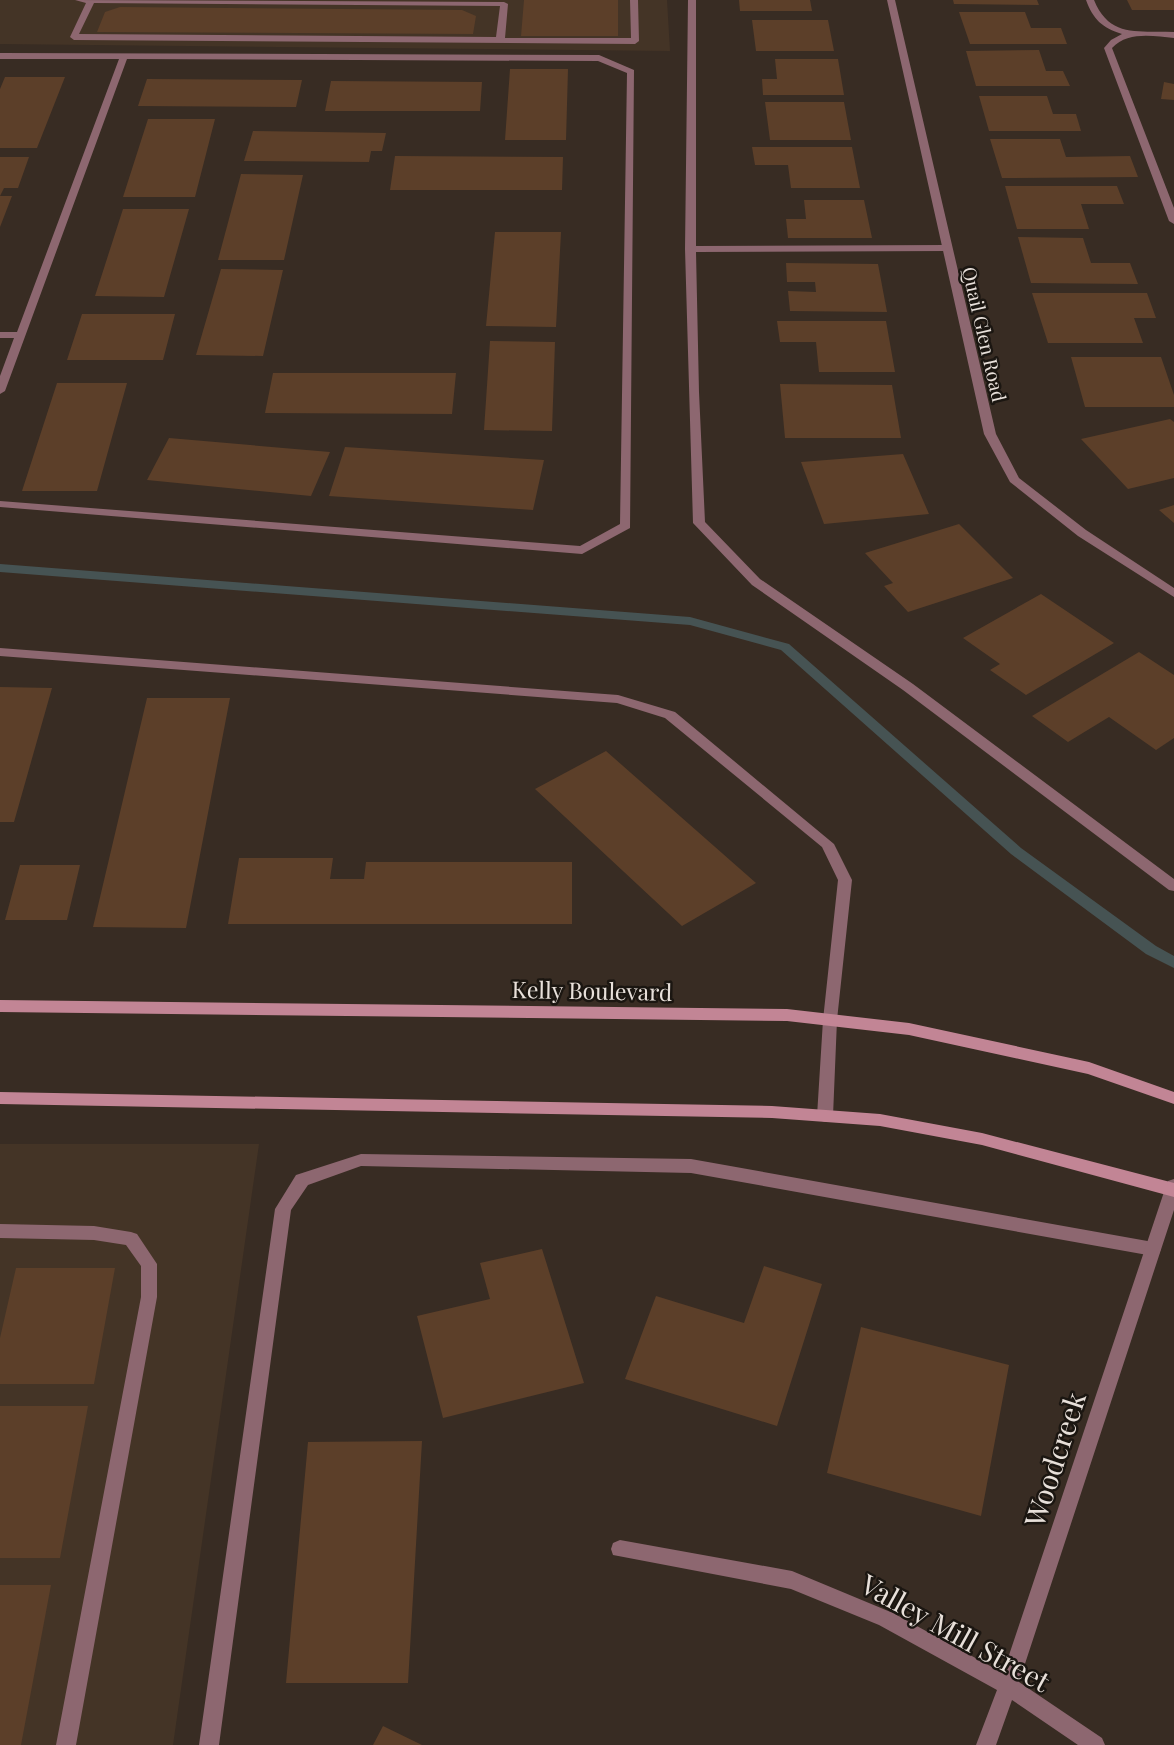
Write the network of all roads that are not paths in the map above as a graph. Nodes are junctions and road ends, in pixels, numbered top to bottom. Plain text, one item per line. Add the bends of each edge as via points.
1 (79, 0) edge
2 (634, 0) edge
3 (692, 0) edge
4 (891, 0) edge
5 (1090, 0) edge
6 (91, 1) edge
7 (207, 1) edge
8 (504, 2) edge
9 (1129, 34) junction
10 (1174, 34) edge
11 (500, 40) junction
12 (0, 56) edge
13 (124, 56) junction
14 (1174, 220) edge
15 (947, 248) junction
16 (690, 249) junction
17 (0, 335) edge
18 (22, 335) junction
19 (0, 391) edge
20 (0, 504) edge
21 (1174, 593) edge
22 (0, 652) edge
23 (1174, 886) edge
24 (0, 1006) edge
25 (830, 1020) junction
26 (0, 1098) edge
27 (1174, 1098) edge
28 (825, 1116) junction
29 (1174, 1189) edge
30 (0, 1231) edge
31 (1153, 1249) junction
32 (620, 1549) dead end
33 (1008, 1686) junction
34 (66, 1745) edge
35 (209, 1745) edge
36 (986, 1745) edge
37 (1095, 1745) edge

1 - 6 street
2 - 11 street via 635,41
3 - 16 street
4 - 15 street, Quail Glen Road
5 - 9 street via 1097,18 1110,29
6 - 7 street
6 - 11 street via 74,37
7 - 8 street
8 - 11 street
9 - 10 street
9 - 14 street via 1113,40 1108,48
12 - 13 street
13 - 18 street
13 - 20 street via 599,58 631,72 626,526 582,550
15 - 16 street
15 - 21 street, Quail Glen Road via 990,434 1014,480 1082,533
16 - 23 street via 699,523 755,582 908,687
17 - 18 street
18 - 19 street
22 - 25 street via 618,699 670,715 827,844 845,880
24 - 25 main road, Kelly Boulevard via 787,1015
25 - 27 main road, Kelly Boulevard via 909,1029 1089,1068
25 - 28 street
26 - 28 main road
28 - 29 main road via 880,1120 982,1139
29 - 31 street, Woodcreek
30 - 34 street via 94,1233 131,1239 149,1264 149,1297
31 - 33 street, Woodcreek
31 - 35 street via 691,1166 361,1160 302,1180 283,1209
32 - 33 street, Valley Mill Street via 792,1580 886,1619
33 - 36 street, Woodcreek
33 - 37 street, Valley Mill Street

